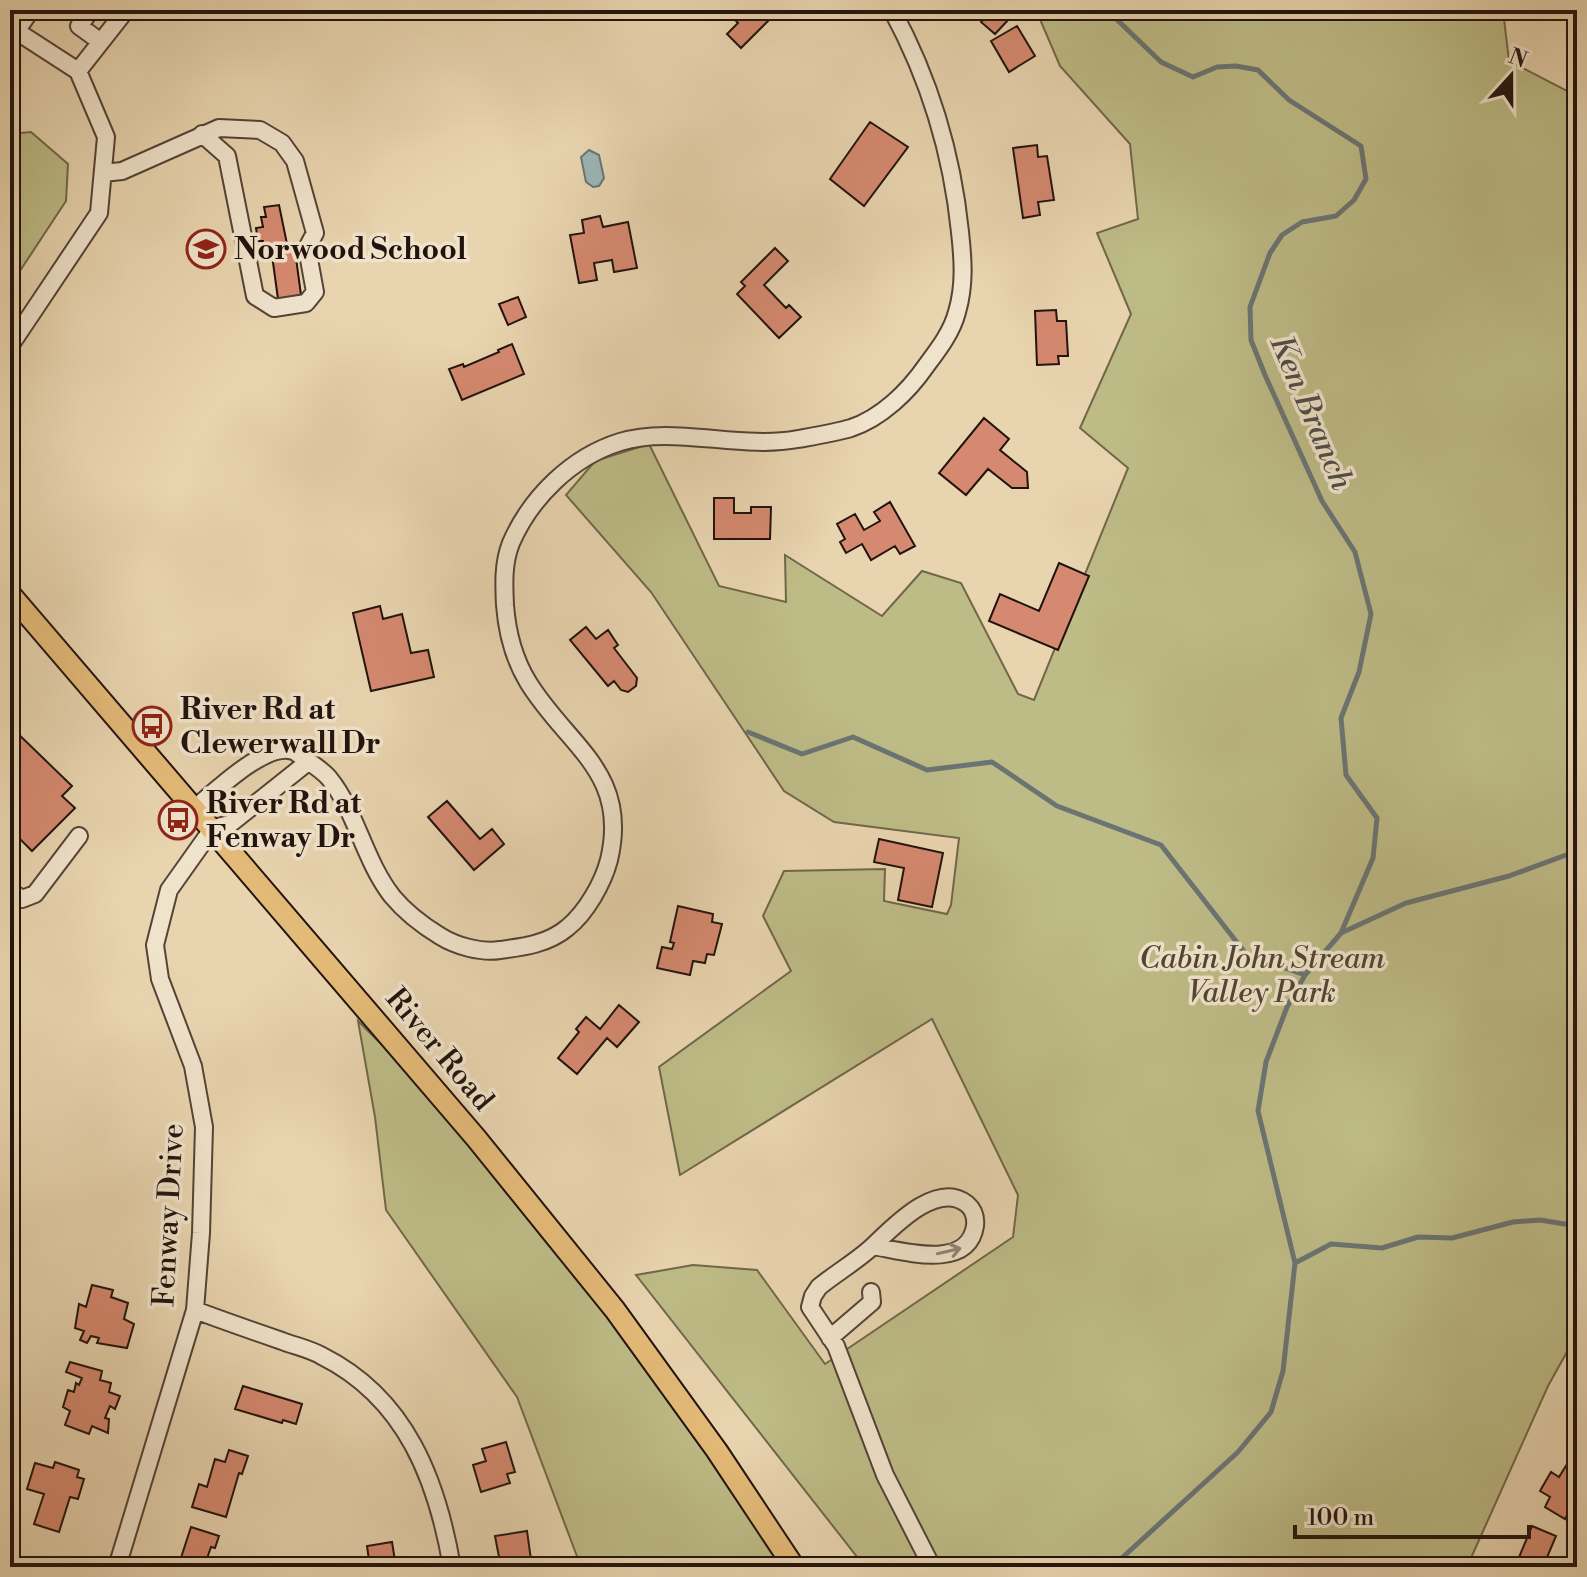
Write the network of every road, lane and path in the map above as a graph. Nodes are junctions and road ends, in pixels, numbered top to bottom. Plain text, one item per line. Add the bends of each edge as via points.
1 (31, 10) edge
2 (91, 10) edge
3 (126, 10) edge
4 (892, 10) edge
5 (14, 28) edge
6 (101, 42) junction
7 (78, 71) junction
8 (238, 127) junction
9 (202, 134) junction
10 (227, 156) junction
11 (103, 173) junction
12 (10, 346) edge
13 (10, 594) edge
14 (308, 762) junction
15 (195, 808) junction
16 (213, 828) junction
17 (79, 836) dead end
18 (10, 891) edge
19 (873, 1246) junction
20 (871, 1292) dead end
21 (195, 1310) junction
22 (830, 1338) junction
23 (117, 1567) edge
24 (452, 1567) edge
25 (794, 1567) edge
26 (932, 1567) edge

1 - 5 street
2 - 6 street via 79,26
3 - 6 street
4 - 14 street via 938,111 955,181 964,270 957,314 943,343 888,407 854,427 757,444 656,436 621,441 579,460 530,509 510,545 503,576 506,621 517,662 608,789 615,837 603,883 568,928 535,945 489,952 451,943 414,920 391,895 343,799 327,774
5 - 7 street
6 - 7 street
7 - 11 street via 106,137
8 - 9 street
8 - 10 street
8 - 10 street via 260,130 282,143 295,161 315,233 307,248 315,292 306,303 274,308 255,296
9 - 10 street
9 - 11 street via 122,171
11 - 12 street via 99,213
13 - 15 main road, River Road
14 - 15 street via 294,751 276,750
14 - 16 street via 230,824
15 - 16 main road, River Road
16 - 21 street, Fenway Drive via 169,890 155,945 160,979 193,1066 204,1127
16 - 25 main road, River Road via 615,1310
17 - 18 street via 35,894 22,899
19 -> 19 street via 958,1252 973,1233 974,1211 951,1197 929,1202 889,1228
19 - 22 street via 813,1296 810,1307
20 - 22 street via 872,1302
21 - 23 street, Fenway Drive
21 - 24 street via 321,1355 356,1377 399,1419 431,1478
22 - 26 street via 885,1475

